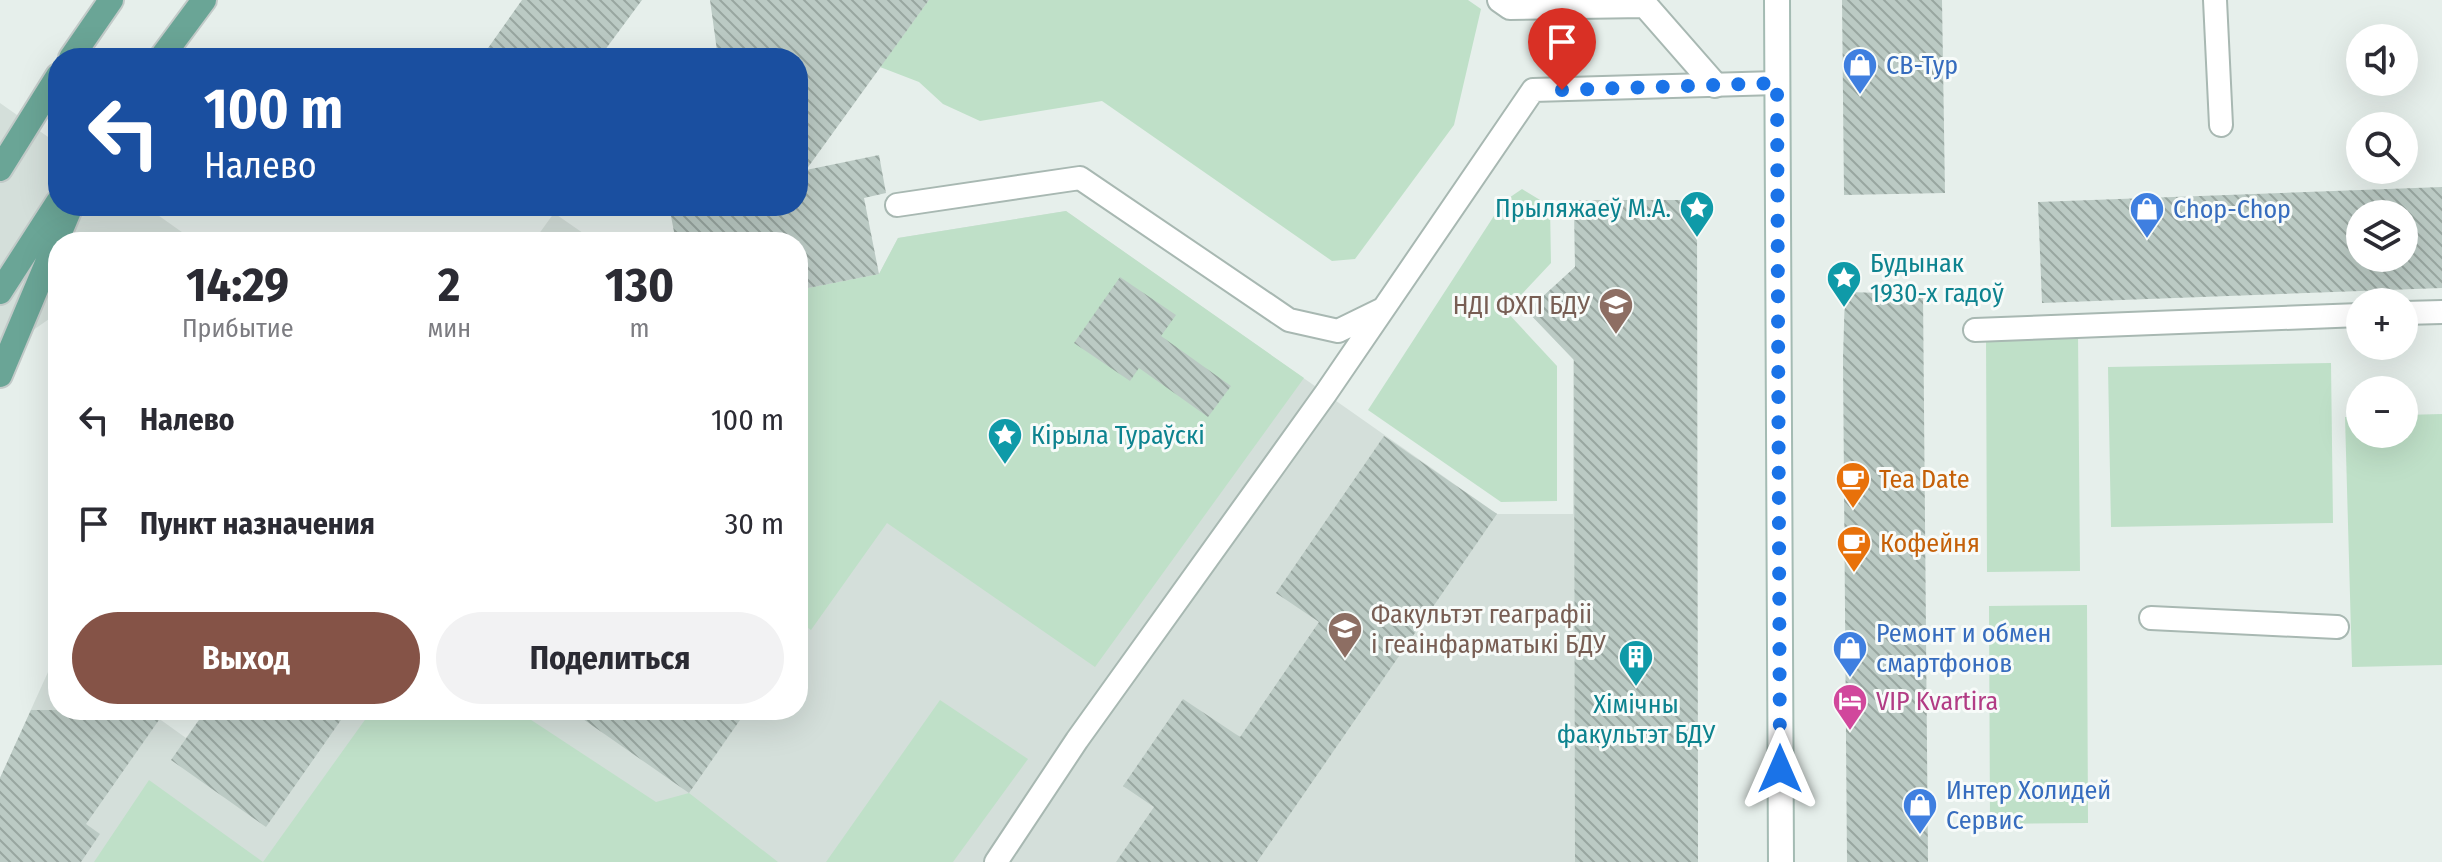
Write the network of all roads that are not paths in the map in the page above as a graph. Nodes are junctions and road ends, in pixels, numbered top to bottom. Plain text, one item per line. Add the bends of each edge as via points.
1 (111, 0) edge
2 (204, 0) edge
3 (1500, 0) edge
4 (1777, 0) edge
5 (2215, 0) edge
6 (78, 48) edge
7 (168, 48) edge
8 (1777, 83) junction
9 (1715, 85) junction
10 (48, 91) edge
11 (34, 111) junction
12 (2221, 125) dead end
13 (0, 151) edge
14 (0, 169) edge
15 (897, 205) dead end
16 (49, 216) edge
17 (48, 261) edge
18 (0, 292) edge
19 (1382, 309) junction
20 (2442, 312) edge
21 (2418, 313) edge
22 (2346, 316) edge
23 (1975, 330) dead end
24 (0, 375) edge
25 (2151, 618) dead end
26 (2337, 627) dead end
27 (996, 862) edge
28 (1781, 862) edge

1 - 6 main road
2 - 7 main road
3 - 9 street via 1510,7 1645,5
4 - 8 street
5 - 12 lane
8 - 9 lane
8 - 28 street
9 - 19 lane via 1533,90
10 - 11 main road
11 - 13 main road
11 - 14 main road
15 - 19 lane via 1080,178 1289,320 1338,331
16 - 18 main road
17 - 24 main road
19 - 27 lane
20 - 21 lane
22 - 23 lane
25 - 26 lane

